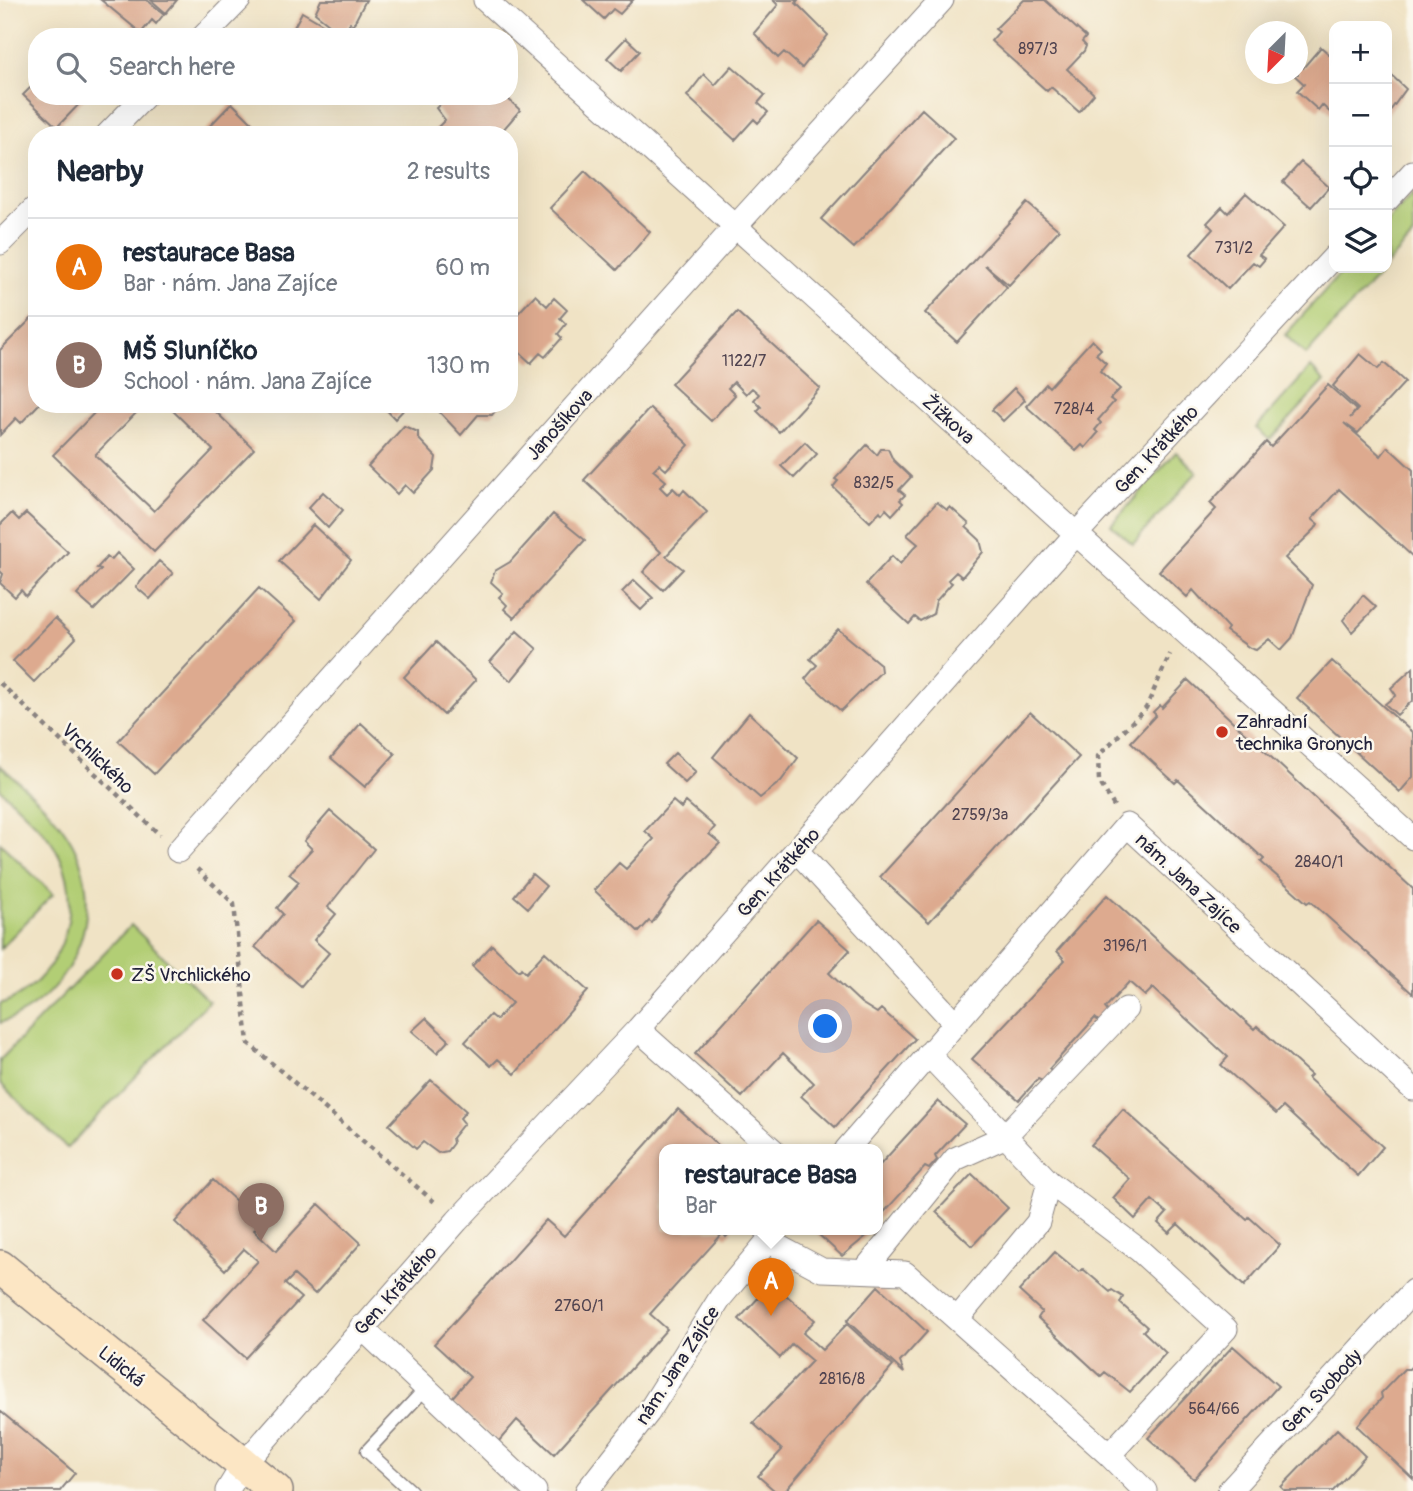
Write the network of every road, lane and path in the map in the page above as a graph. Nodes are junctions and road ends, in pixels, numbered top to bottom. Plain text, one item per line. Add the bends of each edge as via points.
1 (239, 0) edge
2 (485, 0) edge
3 (943, 0) edge
4 (212, 28) edge
5 (516, 28) edge
6 (518, 30) edge
7 (136, 105) edge
8 (116, 126) edge
9 (1413, 172) edge
10 (1392, 195) edge
11 (28, 215) edge
12 (735, 227) junction
13 (0, 243) edge
14 (1329, 262) edge
15 (1077, 533) junction
16 (1170, 654) dead end
17 (0, 684) edge
18 (1126, 825) junction
19 (1413, 838) edge
20 (178, 850) junction
21 (797, 851) junction
22 (1126, 1009) dead end
23 (955, 1023) junction
24 (638, 1029) junction
25 (928, 1054) junction
26 (1413, 1089) edge
27 (1004, 1137) junction
28 (766, 1144) edge
29 (851, 1144) edge
30 (1049, 1182) junction
31 (457, 1221) junction
32 (773, 1236) edge
33 (0, 1267) edge
34 (864, 1271) junction
35 (1413, 1291) edge
36 (958, 1318) junction
37 (362, 1327) junction
38 (426, 1388) junction
39 (1109, 1454) junction
40 (235, 1478) edge
41 (276, 1491) edge
42 (411, 1491) edge
43 (535, 1491) edge
44 (587, 1491) edge
45 (1144, 1491) edge
46 (1229, 1491) edge

1 - 4 street
2 - 5 street, Žižkova
3 - 12 street, Janošíkova
6 - 12 street, Žižkova
7 - 8 street
9 - 10 street
11 - 13 street
12 - 15 street, Žižkova
12 - 20 street, Janošíkova
14 - 15 street, Gen. Krátkého
15 - 19 street, Žižkova
15 - 21 street, Gen. Krátkého
16 - 18 path via 1146,708 1098,755 1099,781
17 - 20 path, Vrchlického
18 - 23 street, nám. Jana Zajíce
18 - 26 street, nám. Jana Zajíce
20 - 31 path, Vrchlického via 234,904 248,1044
21 - 23 street
21 - 24 street, Gen. Krátkého
22 - 27 street
23 - 25 street, nám. Jana Zajíce
24 - 28 street
24 - 31 street, Gen. Krátkého
25 - 27 street
25 - 29 street, nám. Jana Zajíce
27 - 30 street
27 - 34 street via 955,1159
30 - 36 street via 1038,1222
30 - 39 street via 1139,1250 1226,1329
31 - 37 street, Gen. Krátkého
32 - 34 street, nám. Jana Zajíce via 822,1270
32 - 44 street, nám. Jana Zajíce via 721,1297 648,1413
33 - 40 main road, Lidická
34 - 36 street, nám. Jana Zajíce via 905,1273
35 - 46 street, Gen. Svobody
36 - 39 street, nám. Jana Zajíce
37 - 38 street
37 - 40 street, Gen. Krátkého
38 - 42 lane via 367,1451
38 - 43 street
39 - 45 street, nám. Jana Zajíce
40 - 41 main road, Lidická

